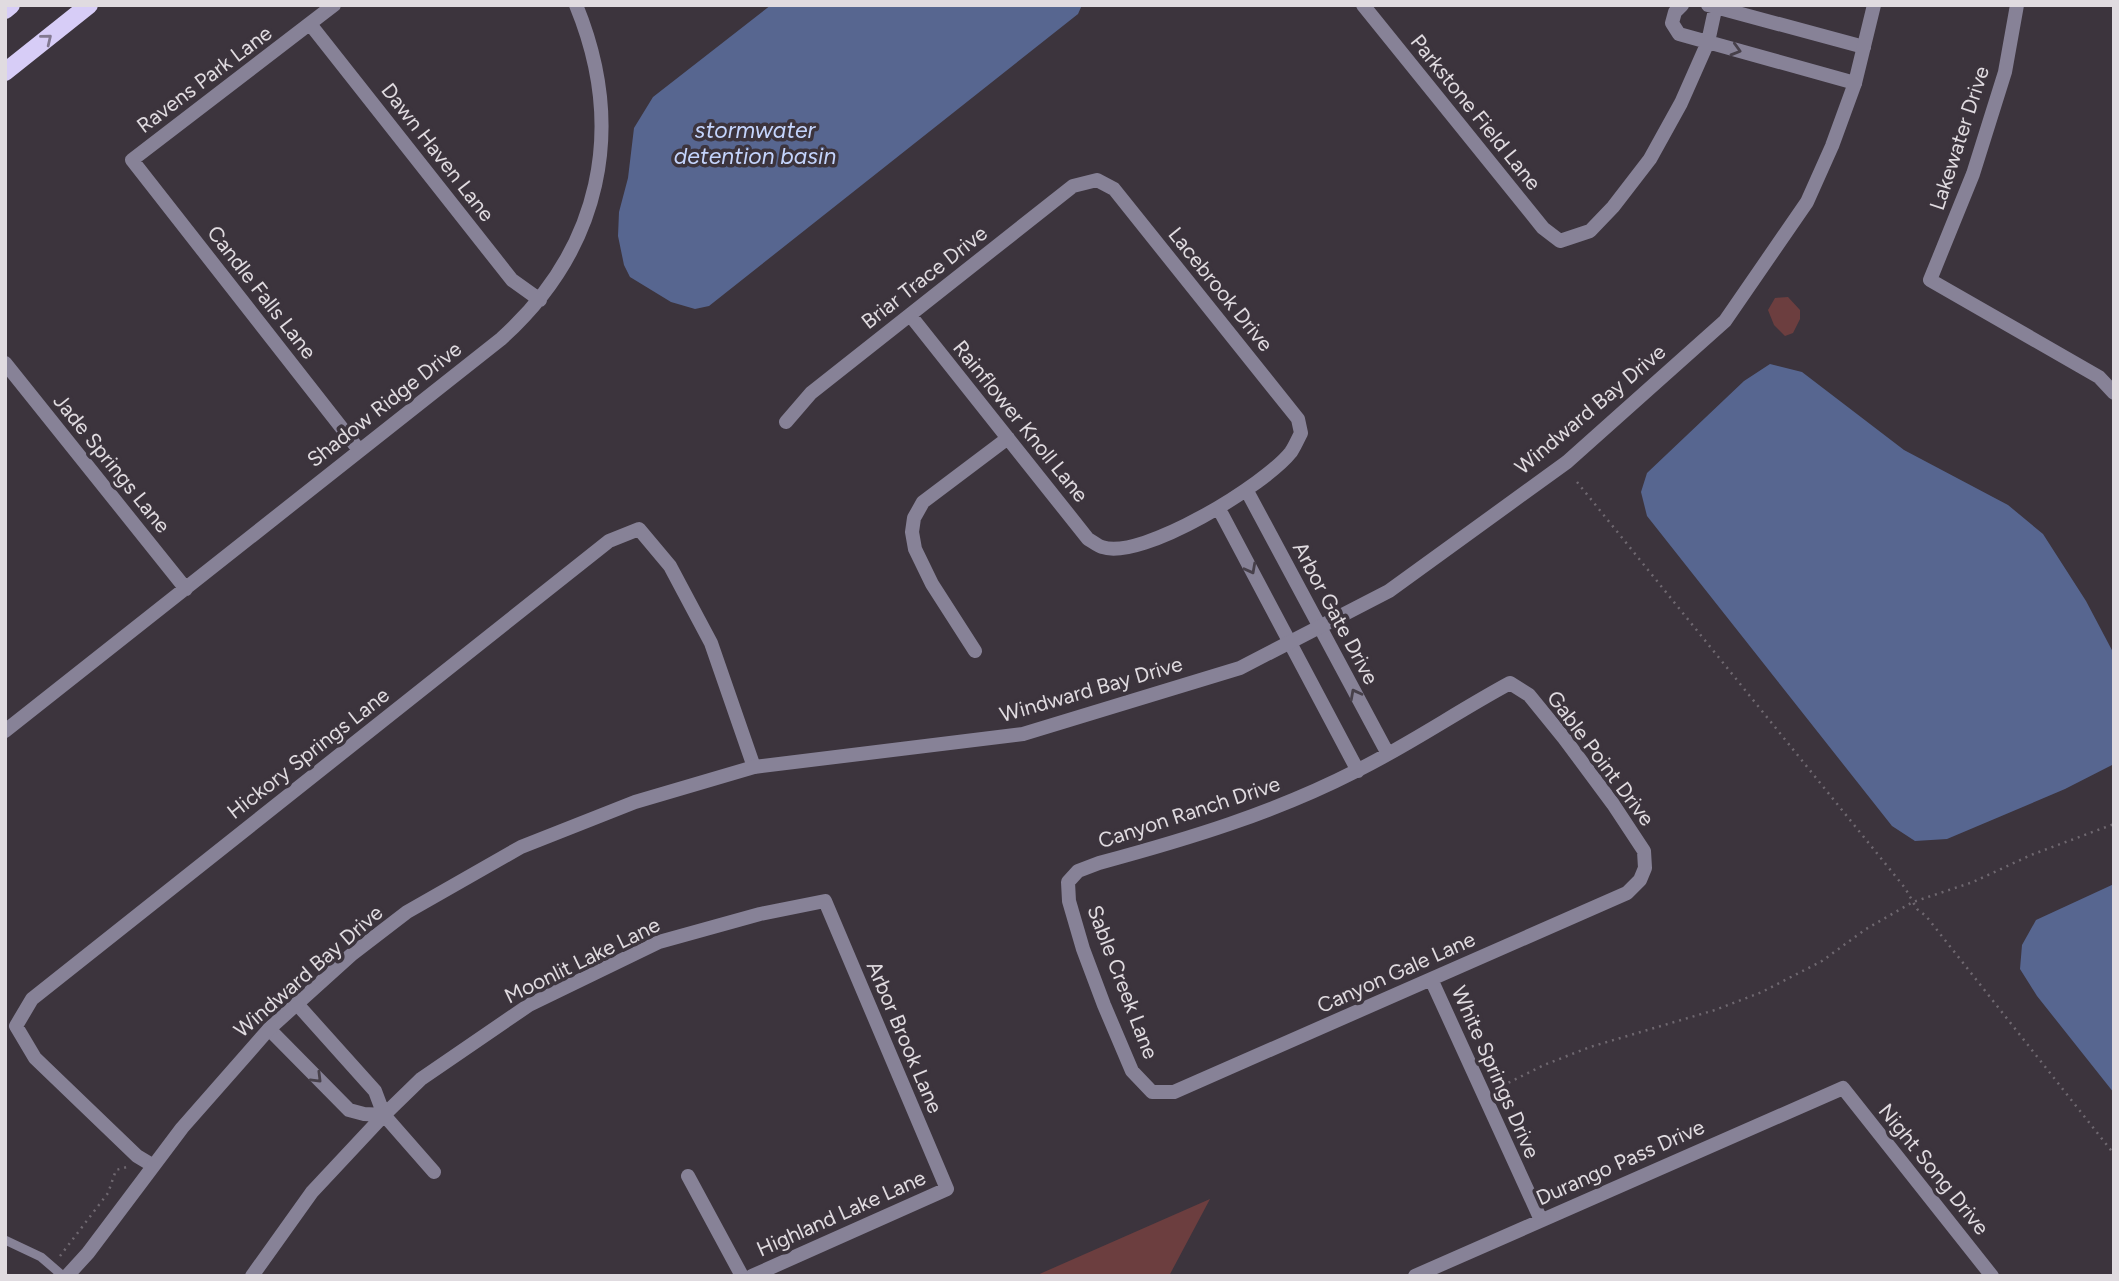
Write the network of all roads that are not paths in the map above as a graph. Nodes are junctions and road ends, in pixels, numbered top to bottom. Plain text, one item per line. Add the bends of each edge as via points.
1 (11, 5) edge
2 (89, 5) edge
3 (334, 5) edge
4 (576, 5) edge
5 (1363, 5) edge
6 (1682, 5) edge
7 (1874, 5) edge
8 (2017, 5) edge
9 (1713, 6) edge
10 (5, 10) edge
11 (310, 24) junction
12 (1708, 42) junction
13 (1864, 47) junction
14 (5, 72) edge
15 (1855, 83) junction
16 (132, 160) joint
17 (1097, 180) joint
18 (540, 300) junction
19 (910, 315) junction
20 (5, 363) edge
21 (2114, 393) edge
22 (786, 422) dead end
23 (1008, 438) junction
24 (359, 450) junction
25 (1247, 491) junction
26 (1219, 509) junction
27 (186, 589) junction
28 (1320, 627) junction
29 (1290, 642) junction
30 (975, 652) dead end
31 (1510, 683) joint
32 (5, 731) edge
33 (1388, 754) junction
34 (754, 767) junction
35 (1358, 771) junction
36 (1646, 868) joint
37 (1068, 882) joint
38 (825, 901) joint
39 (1431, 979) junction
40 (297, 1004) junction
41 (269, 1029) junction
42 (1843, 1088) joint
43 (1152, 1092) joint
44 (384, 1115) junction
45 (152, 1165) junction
46 (434, 1172) dead end
47 (688, 1176) dead end
48 (947, 1189) joint
49 (1541, 1220) junction
50 (5, 1240) edge
51 (65, 1276) edge
52 (252, 1276) edge
53 (742, 1276) edge
54 (752, 1276) edge
55 (1415, 1276) edge
56 (1992, 1276) edge

1 - 10 main road
14 -> 2 main road
3 - 11 street, Ravens Park Lane
4 - 18 street, Shadow Ridge Drive via 599,82 599,165 591,205 576,244
5 - 12 street, Parkstone Field Lane via 1543,228 1560,241 1590,231 1650,159
6 - 12 street via 1672,23 1679,34
7 - 13 street, Windward Bay Drive
8 - 21 street, Lakewater Drive via 2005,72 1977,161 1930,280 2099,377
9 - 12 street
9 - 13 street
11 - 16 street, Ravens Park Lane
11 - 18 street, Dawn Haven Lane via 512,280
12 -> 15 street
13 - 15 street, Windward Bay Drive
15 - 28 street, Windward Bay Drive via 1807,202 1725,321 1567,462 1389,591
16 - 24 street, Candle Falls Lane
17 - 19 street, Briar Trace Drive via 1073,186
17 - 25 street, Lacebrook Drive via 1114,188 1298,419 1301,433 1291,452
18 - 24 street, Shadow Ridge Drive via 501,339
19 - 22 street, Briar Trace Drive via 811,393
19 - 23 street, Rainflower Knoll Lane
20 - 27 street, Jade Springs Lane
23 - 26 street, Rainflower Knoll Lane via 1088,539 1103,548 1130,547
23 - 30 street via 923,502 914,517 915,549
24 - 27 street, Shadow Ridge Drive
25 - 26 street
25 - 28 street, Arbor Gate Drive
26 -> 29 street
27 - 32 street, Shadow Ridge Drive
28 - 29 street, Windward Bay Drive
33 -> 28 street, Arbor Gate Drive
29 - 34 street, Windward Bay Drive via 1240,668 1023,734
29 - 35 street
31 - 33 street, Canyon Ranch Drive
31 - 36 street, Gable Point Drive via 1529,695 1613,804 1644,851
33 - 35 street, Canyon Ranch Drive
34 - 40 street, Windward Bay Drive via 635,802 521,847 407,912
34 - 45 street, Hickory Springs Lane via 711,643 670,566 639,528 609,541 32,999 16,1026 35,1058
35 - 37 street, Canyon Ranch Drive via 1241,822 1078,871
36 - 39 street, Canyon Gale Lane via 1627,893
37 - 43 street, Sable Creek Lane via 1069,901 1104,1004 1132,1072
38 - 44 street, Moonlit Lake Lane via 659,942 529,1004 421,1079
38 - 48 street, Arbor Brook Lane
39 - 43 street, Canyon Gale Lane via 1174,1092
39 - 49 street, White Springs Drive
40 - 41 street, Windward Bay Drive
40 - 44 street via 375,1091
41 -> 44 street via 349,1110
41 - 45 street, Windward Bay Drive
42 - 49 street, Durango Pass Drive
42 - 56 street, Night Song Drive
44 - 46 street
44 - 52 street, Moonlit Lake Lane via 312,1192
45 - 51 street, Windward Bay Drive via 88,1253
47 - 53 street
48 - 54 street, Highland Lake Lane
49 - 55 street, Durango Pass Drive
50 - 51 lane

